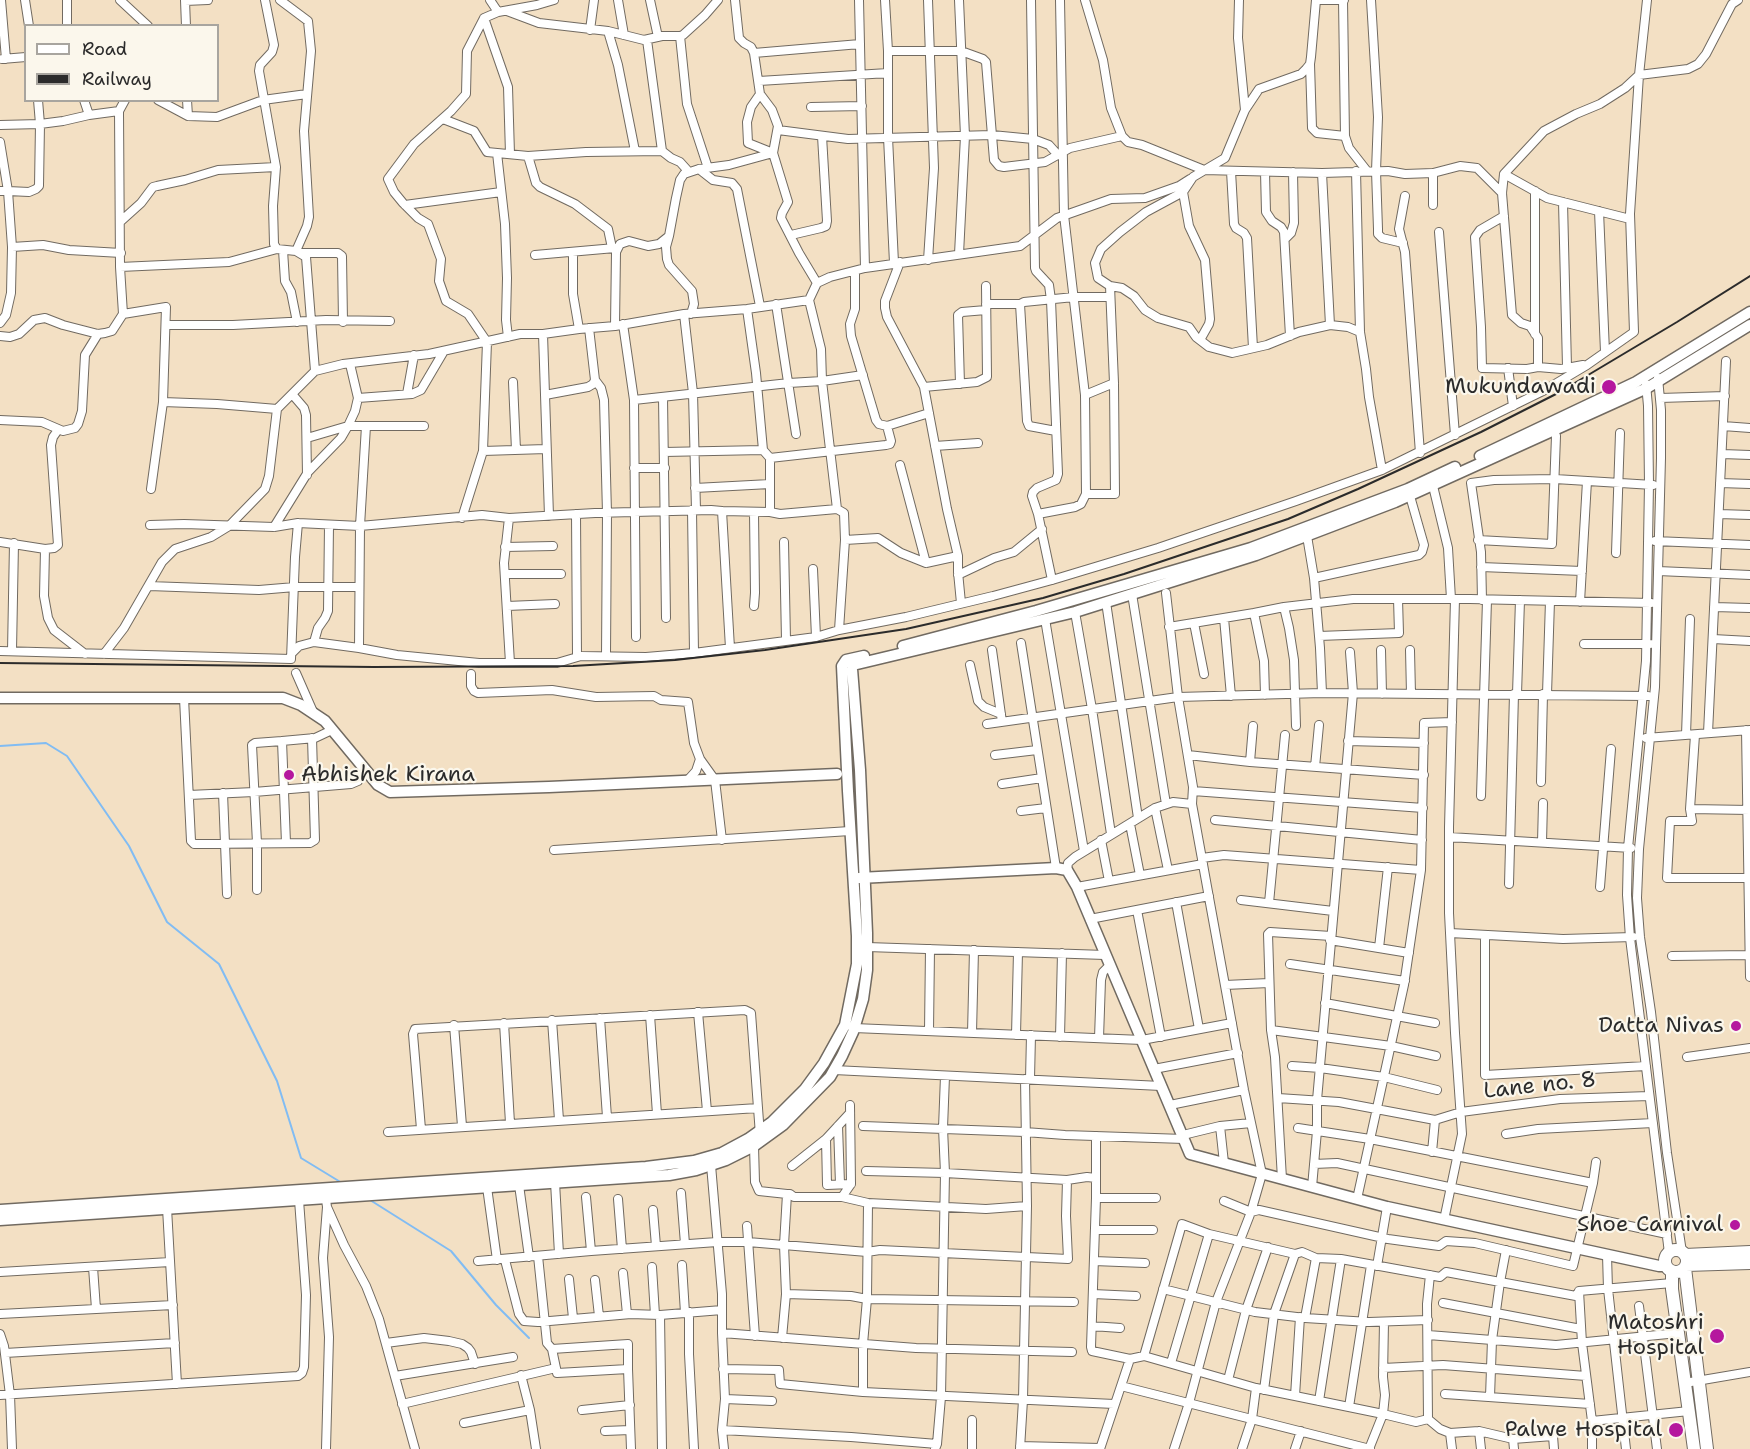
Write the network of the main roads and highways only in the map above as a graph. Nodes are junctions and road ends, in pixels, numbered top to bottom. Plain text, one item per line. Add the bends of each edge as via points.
1 (1750, 1252) edge
2 (1681, 1259) junction
3 (1750, 1263) edge
4 (1670, 1273) junction
5 (1691, 1382) junction
6 (1694, 1449) edge
7 (1707, 1449) edge

1 - 2 main road
2 - 3 main road
2 - 4 main road via 1677,1272
2 - 4 main road via 1666,1257
2 - 5 main road
4 - 5 main road via 1678,1333
5 - 6 main road via 1689,1411
5 - 7 main road

